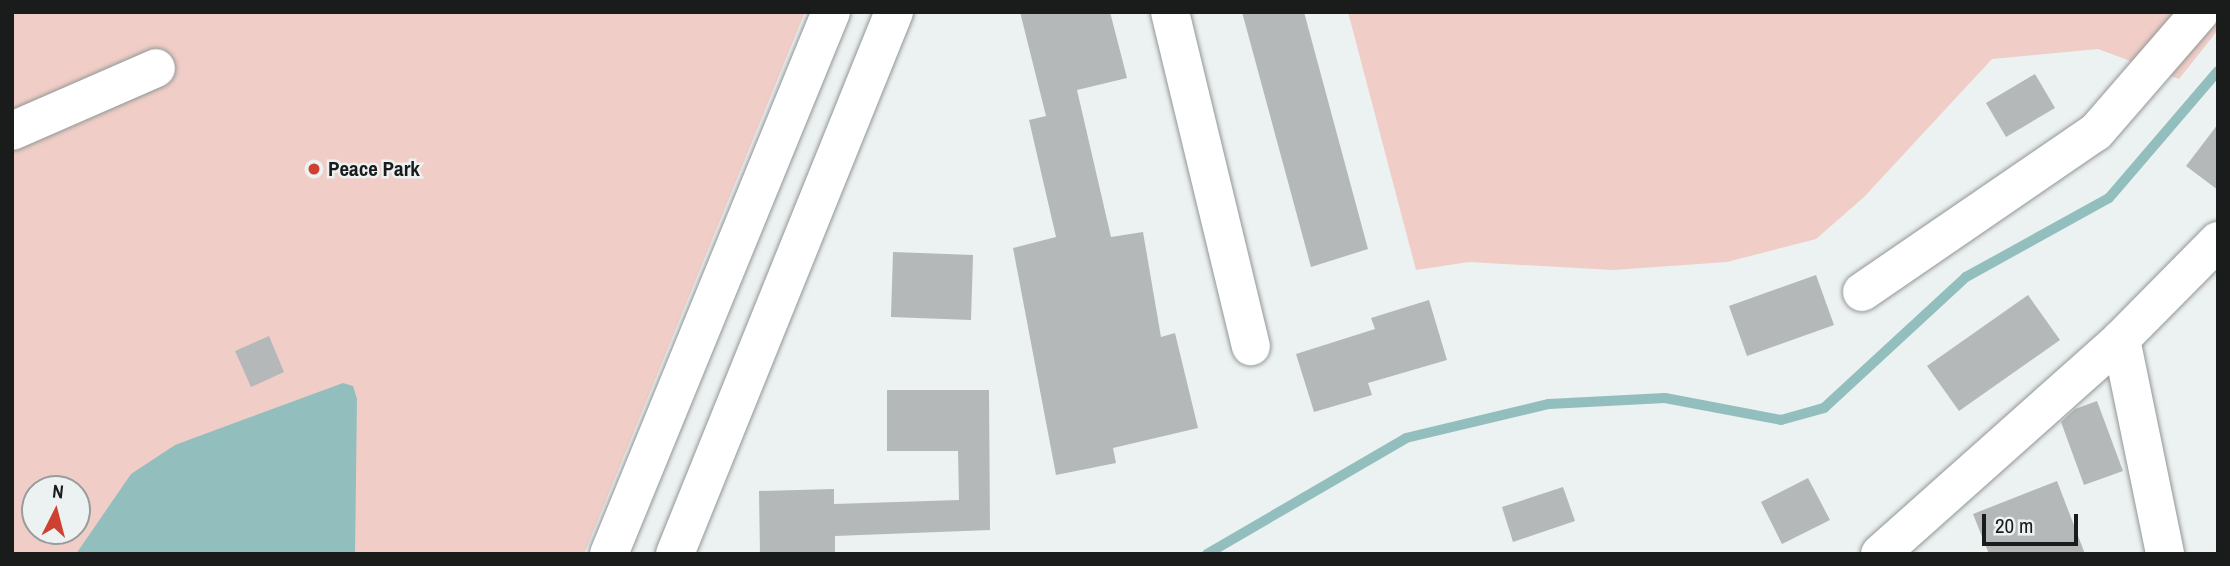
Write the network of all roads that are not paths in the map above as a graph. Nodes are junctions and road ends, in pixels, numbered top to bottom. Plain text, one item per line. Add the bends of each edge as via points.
1 (831, 12) edge
2 (894, 12) edge
3 (1170, 12) edge
4 (2200, 12) edge
5 (156, 68) dead end
6 (12, 131) edge
7 (2218, 241) edge
8 (1862, 292) dead end
9 (2120, 339) junction
10 (1251, 346) dead end
11 (609, 554) edge
12 (675, 554) edge
13 (1880, 554) edge
14 (2165, 554) edge

1 - 11 main road
2 - 12 main road
3 - 10 main road
4 - 8 main road via 2096,132
5 - 6 main road
7 - 9 main road
9 - 13 main road
9 - 14 main road

